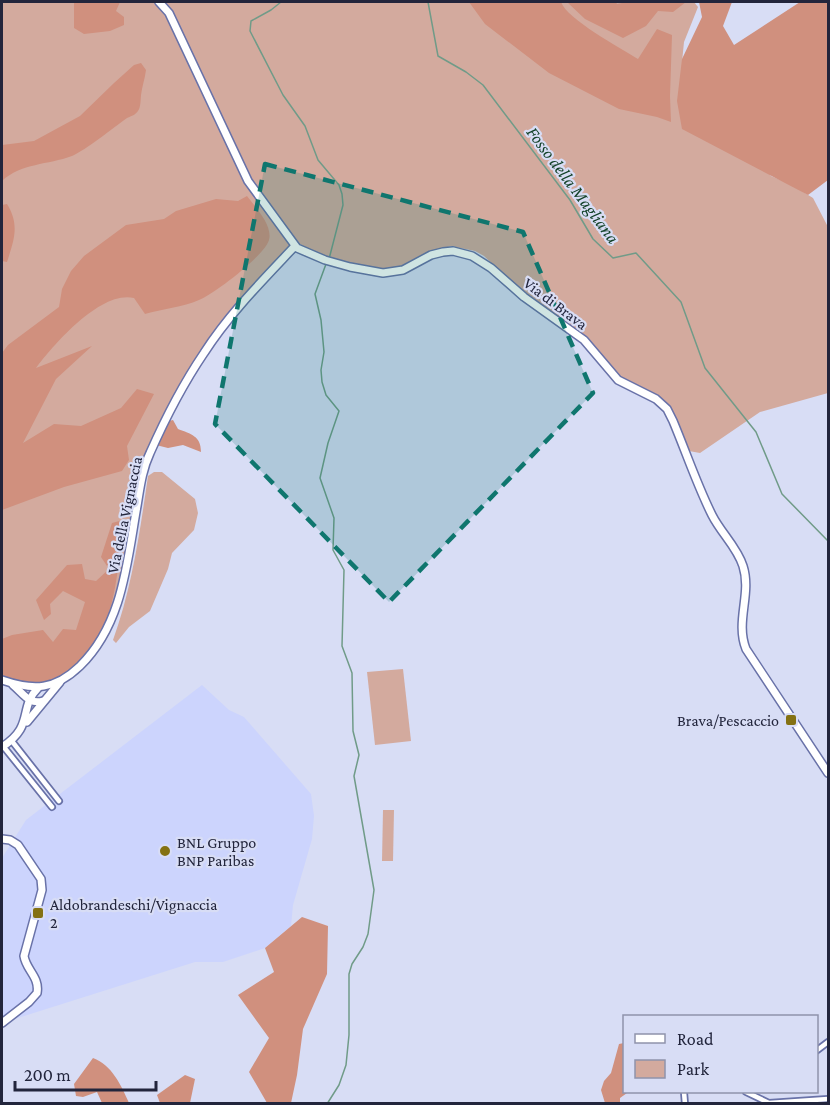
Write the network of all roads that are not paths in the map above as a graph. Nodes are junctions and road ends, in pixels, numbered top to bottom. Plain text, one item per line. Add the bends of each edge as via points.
1 (159, 2) edge
2 (295, 246) junction
3 (5, 682) edge
4 (60, 682) junction
5 (38, 688) junction
6 (28, 700) junction
7 (43, 700) junction
8 (22, 727) junction
9 (11, 740) junction
10 (2, 746) edge
11 (828, 770) edge
12 (59, 801) dead end
13 (52, 807) dead end
14 (2, 839) edge
15 (2, 1023) edge
16 (748, 1093) edge
17 (828, 1099) edge

1 - 2 street, Via di Brava via 169,13 248,181
2 - 4 street, Via della Vignaccia via 213,340 179,396 145,467 122,589 114,612 95,649
2 - 11 street, Via di Brava via 328,261 387,273 443,252 472,256 584,340 618,380 663,404 711,513 743,565 746,588 741,627 745,647
3 - 5 street, Via della Vignaccia
3 - 6 street
4 - 5 street, Via della Vignaccia
4 - 7 street
5 - 6 street
5 - 7 street
6 - 7 street
6 - 8 street
7 - 8 street
8 - 9 street
9 - 10 street
9 - 12 street
10 - 13 street
14 - 15 street via 19,846 42,883 24,956 37,981 37,993
16 - 17 street via 770,1103

